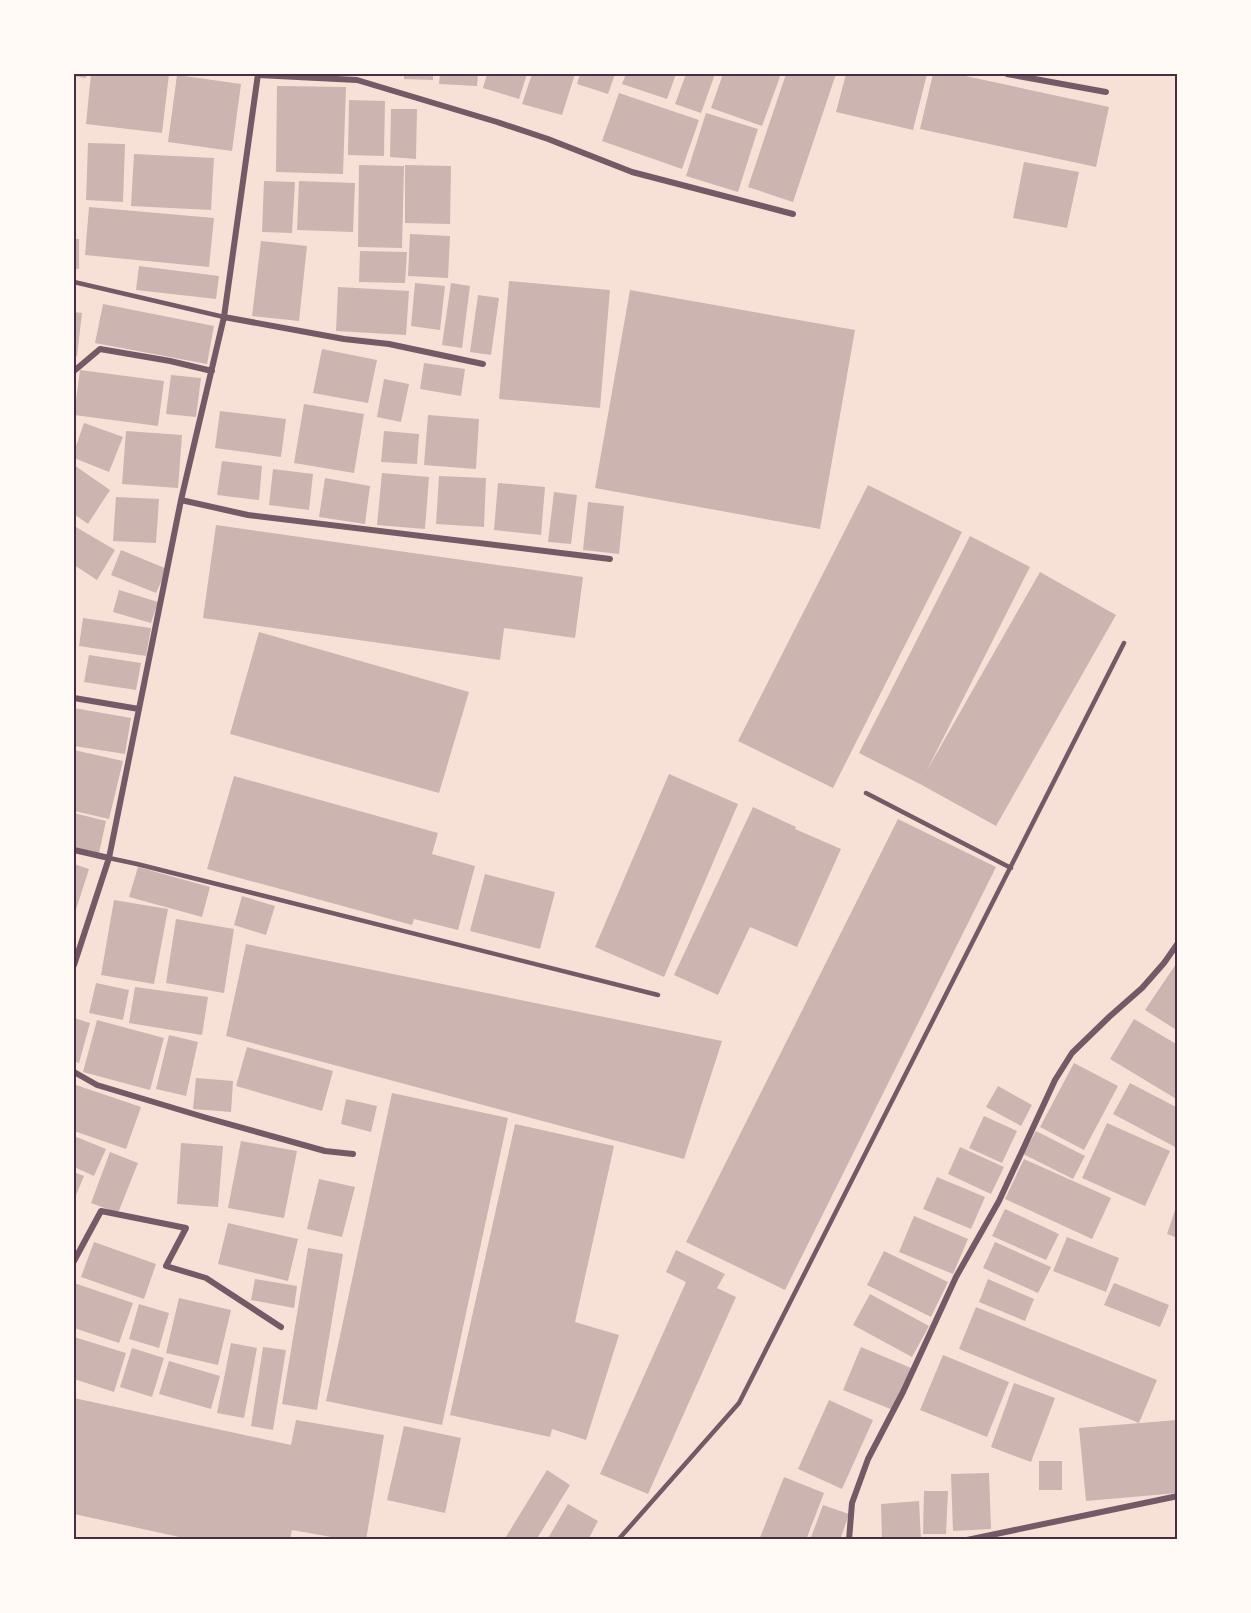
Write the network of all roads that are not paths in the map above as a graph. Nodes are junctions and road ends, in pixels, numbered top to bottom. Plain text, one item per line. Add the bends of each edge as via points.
1 (258, 74) edge
2 (1007, 74) edge
3 (1106, 92) dead end
4 (793, 214) dead end
5 (74, 282) edge
6 (224, 317) junction
7 (483, 364) dead end
8 (74, 371) edge
9 (212, 371) junction
10 (181, 501) junction
11 (610, 558) dead end
12 (1124, 643) dead end
13 (74, 698) edge
14 (139, 709) junction
15 (866, 792) dead end
16 (74, 850) edge
17 (110, 858) junction
18 (1011, 868) junction
19 (1178, 943) edge
20 (74, 965) edge
21 (658, 995) dead end
22 (74, 1072) edge
23 (353, 1154) dead end
24 (74, 1261) edge
25 (280, 1327) dead end
26 (1178, 1496) edge
27 (618, 1539) edge
28 (849, 1539) edge
29 (968, 1539) edge

1 - 4 street via 357,80 548,139 632,172
1 - 6 street
2 - 3 street
5 - 6 lane
6 - 7 street
6 - 9 street
8 - 9 street via 100,350
9 - 10 street
10 - 11 street via 248,515
10 - 14 street
12 - 18 lane
13 - 14 street
14 - 17 street
15 - 18 lane
16 - 17 street
17 - 20 street
17 - 21 lane
18 - 27 lane via 739,1403
19 - 28 street via 1142,988 1072,1053 1055,1080 999,1201 956,1277 868,1459 852,1503
22 - 23 street via 97,1084 207,1118 325,1151
24 - 25 street via 101,1211 186,1228 166,1266 206,1278
26 - 29 street

